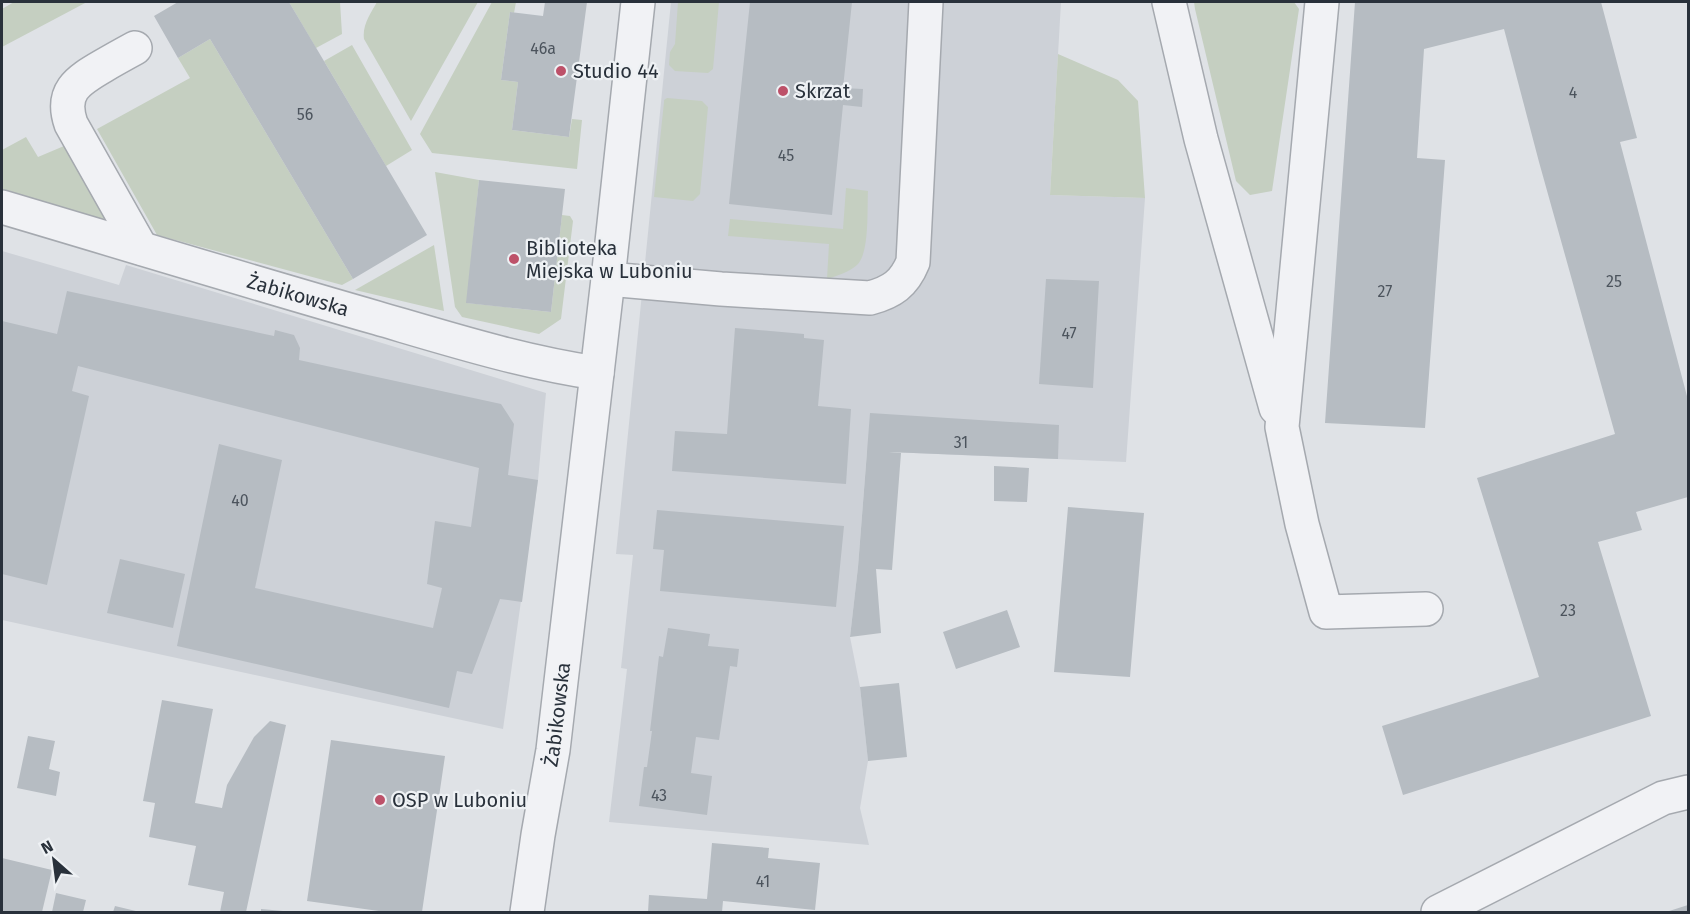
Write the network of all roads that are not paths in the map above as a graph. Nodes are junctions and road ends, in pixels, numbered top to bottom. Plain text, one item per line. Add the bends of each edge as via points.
1 (638, 2) edge
2 (926, 2) edge
3 (1169, 2) edge
4 (1322, 2) edge
5 (135, 48) dead end
6 (2, 207) edge
7 (141, 248) junction
8 (608, 279) junction
9 (597, 373) junction
10 (1282, 427) junction
11 (1426, 609) dead end
12 (1689, 776) edge
13 (1676, 795) edge
14 (527, 912) edge
15 (1438, 912) edge

1 - 8 street, Żabikowska
2 - 8 street via 913,262 899,284 870,297
3 - 10 street via 1201,139
4 - 10 street
5 - 7 street via 73,87 67,112
6 - 7 street, Żabikowska
7 - 9 street, Żabikowska via 464,343
8 - 9 street, Żabikowska
9 - 14 street, Żabikowska via 552,759
10 - 11 street via 1326,612
12 - 13 street
13 - 15 street

